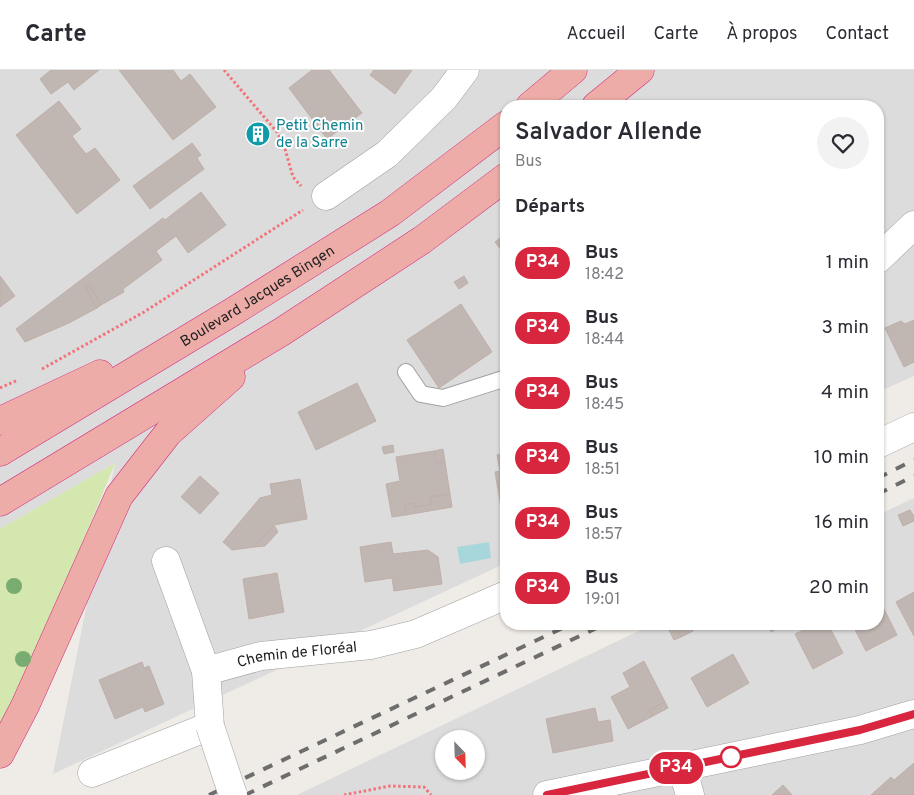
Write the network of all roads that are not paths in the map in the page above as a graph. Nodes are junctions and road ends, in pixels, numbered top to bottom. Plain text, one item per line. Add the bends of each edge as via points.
1 (465, 70) edge
2 (573, 70) edge
3 (640, 70) edge
4 (537, 100) edge
5 (603, 100) edge
6 (500, 130) edge
7 (500, 182) edge
8 (326, 196) road end
9 (914, 225) edge
10 (884, 253) edge
11 (234, 311) junction
12 (283, 331) junction
13 (406, 372) dead end
14 (500, 380) edge
15 (0, 421) edge
16 (914, 427) edge
17 (884, 441) edge
18 (0, 452) edge
19 (0, 502) edge
20 (166, 561) dead end
21 (500, 598) edge
22 (206, 671) junction
23 (914, 714) edge
24 (210, 726) junction
25 (0, 754) edge
26 (682, 767) junction
27 (92, 773) dead end
28 (233, 795) edge
29 (547, 795) edge
30 (690, 795) edge

1 - 8 street via 444,98 387,154
2 - 4 highway
3 - 5 highway
6 - 11 highway, Boulevard Jacques Bingen via 390,213
7 - 12 highway via 422,240
9 - 10 street
11 - 15 highway
11 - 18 highway, Boulevard Jacques Bingen
12 - 19 highway
12 - 25 highway via 168,433 119,496 25,706
13 - 14 lane via 420,394 442,398
16 - 17 street
20 - 22 street
21 - 22 street, Chemin de Floréal via 416,634 372,645 261,656
22 - 24 street
23 - 26 street via 860,730
24 - 27 street
24 - 28 street, bridge
26 - 29 street
26 - 30 street

